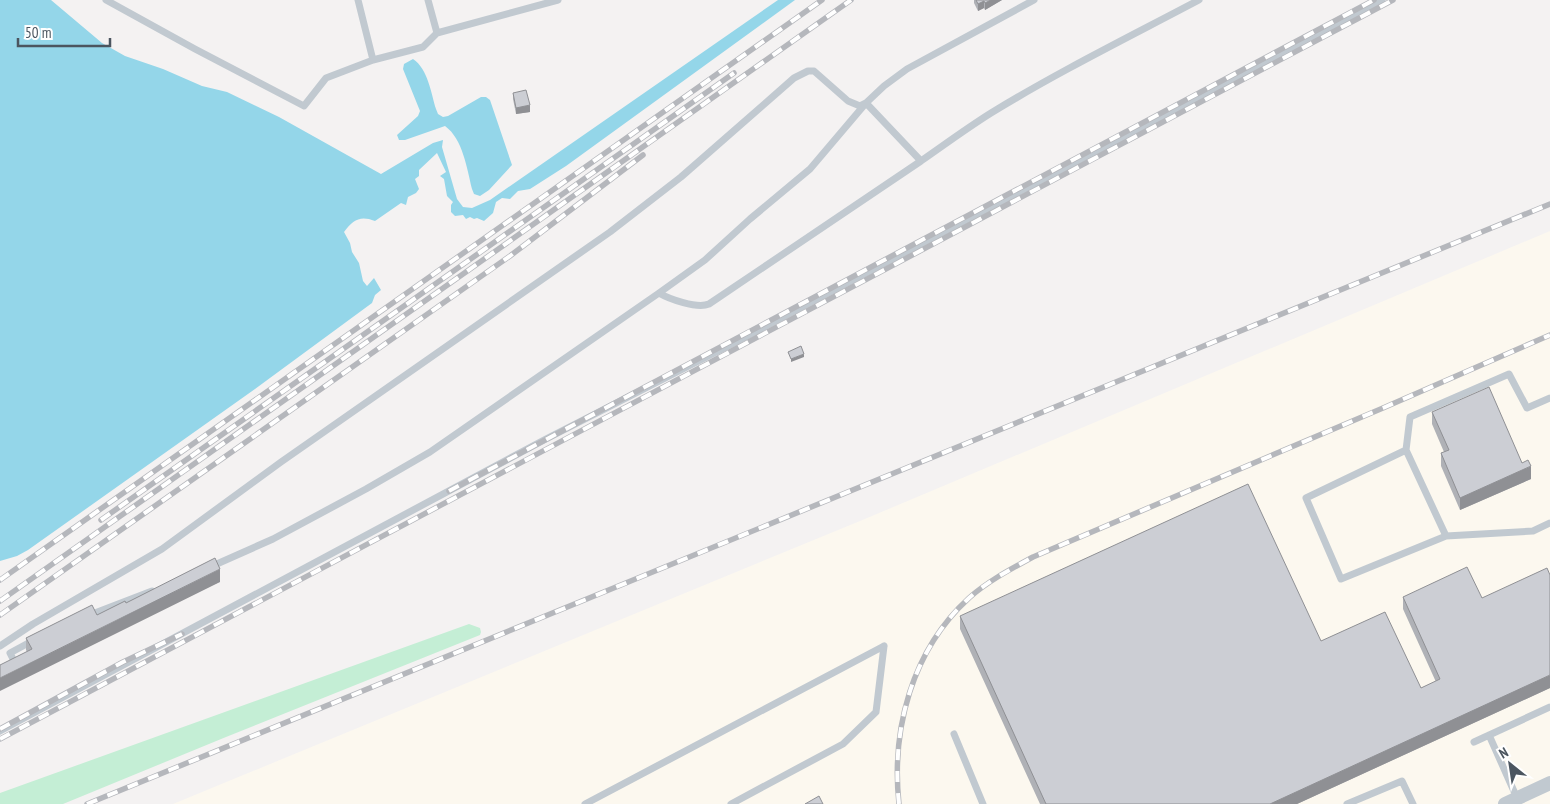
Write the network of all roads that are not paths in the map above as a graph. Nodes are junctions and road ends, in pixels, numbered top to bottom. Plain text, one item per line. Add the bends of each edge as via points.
1 (106, 0) edge
2 (358, 0) edge
3 (428, 0) edge
4 (558, 0) edge
5 (1034, 0) edge
6 (1199, 0) edge
7 (1382, 0) edge
8 (437, 33) junction
9 (373, 60) junction
10 (866, 103) junction
11 (921, 161) junction
12 (659, 293) junction
13 (1550, 398) edge
14 (1406, 450) junction
15 (1550, 523) edge
16 (1446, 536) junction
17 (202, 571) edge
18 (160, 587) edge
19 (79, 619) edge
20 (40, 636) edge
21 (0, 646) edge
22 (16, 665) edge
23 (1550, 707) edge
24 (0, 731) edge
25 (954, 734) dead end
26 (1489, 734) junction
27 (1474, 742) dead end
28 (1550, 784) edge
29 (1511, 801) edge
30 (585, 804) edge
31 (731, 804) edge
32 (983, 804) edge
33 (1347, 804) edge
34 (1413, 804) edge

1 - 9 lane via 304,106 326,78
2 - 9 lane
3 - 8 lane
4 - 8 lane
5 - 10 lane via 908,68
6 - 11 lane via 1012,101
7 - 24 lane via 544,440
8 - 9 lane via 423,47
10 - 11 lane
10 - 12 lane via 810,169 705,260
10 - 21 lane via 859,106 850,103 814,71 794,78 681,177 610,232 162,549
11 - 12 lane via 709,304 700,306
12 - 17 lane via 430,452 273,539
13 - 14 lane via 1528,408 1508,374 1410,417
14 - 16 lane
14 - 16 lane via 1306,498 1341,579
15 - 16 lane via 1533,531
18 - 19 lane
20 - 22 lane via 10,653
23 - 26 lane
25 - 32 lane
26 - 27 lane
26 - 29 lane
28 - 29 street
30 - 31 lane via 884,646 876,712 843,744
33 - 34 lane via 1402,781

